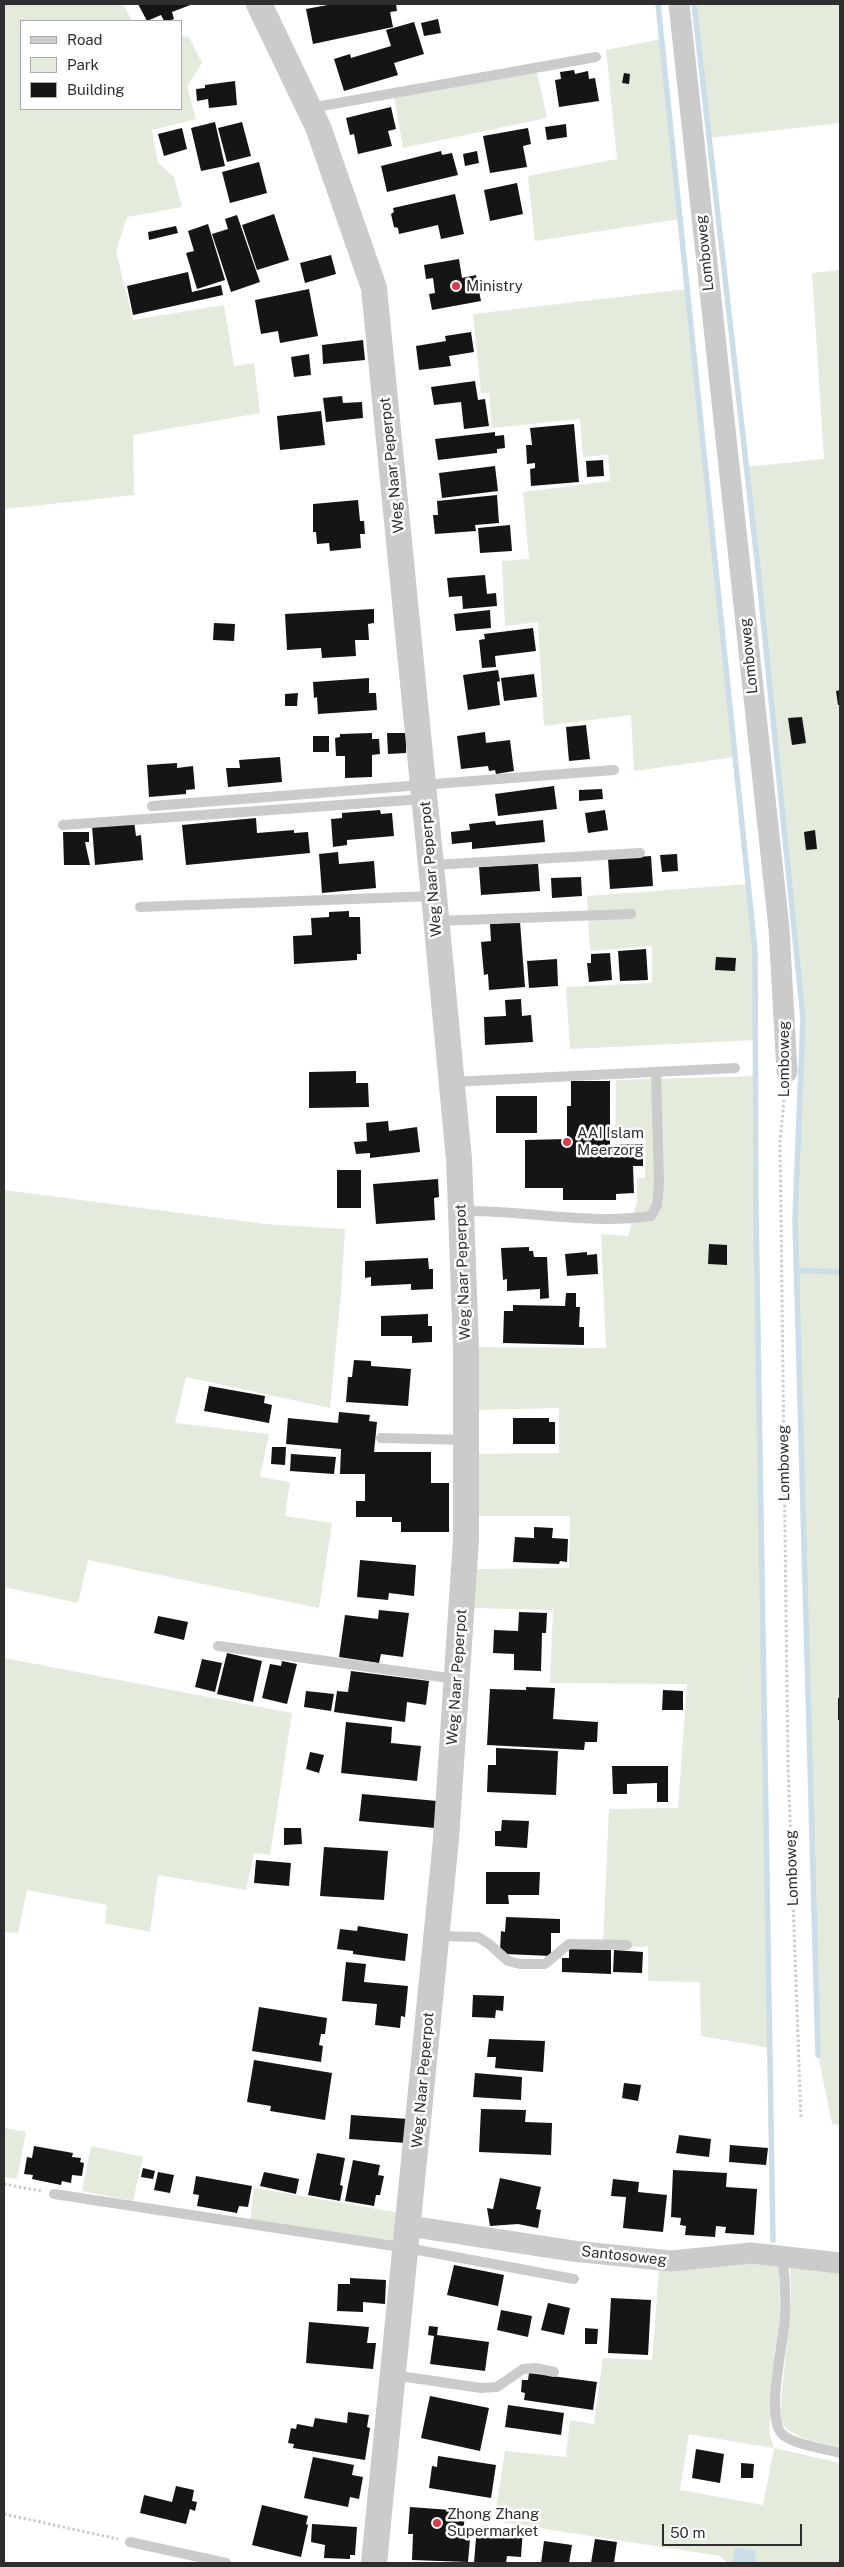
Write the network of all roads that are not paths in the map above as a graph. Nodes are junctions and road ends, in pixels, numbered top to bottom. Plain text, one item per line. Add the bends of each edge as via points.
1 (259, 4) edge
2 (679, 4) edge
3 (596, 57) dead end
4 (309, 108) junction
5 (614, 770) dead end
6 (424, 792) junction
7 (152, 806) dead end
8 (63, 825) dead end
9 (640, 853) dead end
10 (430, 865) junction
11 (140, 907) dead end
12 (435, 908) junction
13 (631, 914) dead end
14 (735, 1068) dead end
15 (656, 1072) junction
16 (787, 1072) road end
17 (451, 1082) junction
18 (461, 1211) junction
19 (381, 1438) dead end
20 (466, 1440) junction
21 (218, 1646) dead end
22 (456, 1679) junction
23 (437, 1936) junction
24 (627, 1945) dead end
25 (54, 2194) road end
26 (408, 2237) junction
27 (782, 2255) junction
28 (840, 2263) edge
29 (574, 2279) dead end
30 (554, 2372) dead end
31 (394, 2375) junction
32 (840, 2453) edge
33 (130, 2542) road end
34 (226, 2563) edge
35 (374, 2563) edge

1 - 4 street, Weg Naar Peperpot
2 - 16 street, Lomboweg via 779,928
3 - 4 lane
4 - 6 street, Weg Naar Peperpot via 374,288
5 - 6 lane
6 - 7 lane
6 - 8 lane
6 - 10 street, Weg Naar Peperpot
9 - 10 lane
10 - 12 street, Weg Naar Peperpot
11 - 12 lane
12 - 13 lane
12 - 17 street, Weg Naar Peperpot
14 - 15 lane
15 - 17 lane
15 - 18 lane via 659,1184 657,1205 651,1216 615,1219
17 - 18 street, Weg Naar Peperpot
18 - 20 street, Weg Naar Peperpot
19 - 20 lane
20 - 22 street, Weg Naar Peperpot via 466,1539
21 - 22 lane
22 - 23 street, Weg Naar Peperpot
23 - 24 lane via 478,1937 508,1961 520,1964 546,1964 568,1944
23 - 26 street, Weg Naar Peperpot
25 - 26 lane
26 - 27 street, Santosoweg via 671,2262 751,2253
26 - 29 lane
26 - 31 street, Weg Naar Peperpot
27 - 28 street, Santosoweg
27 - 32 lane via 786,2286 785,2318 775,2419 788,2439
30 - 31 lane via 523,2369 497,2387 481,2388
31 - 35 street, Weg Naar Peperpot
33 - 34 lane

